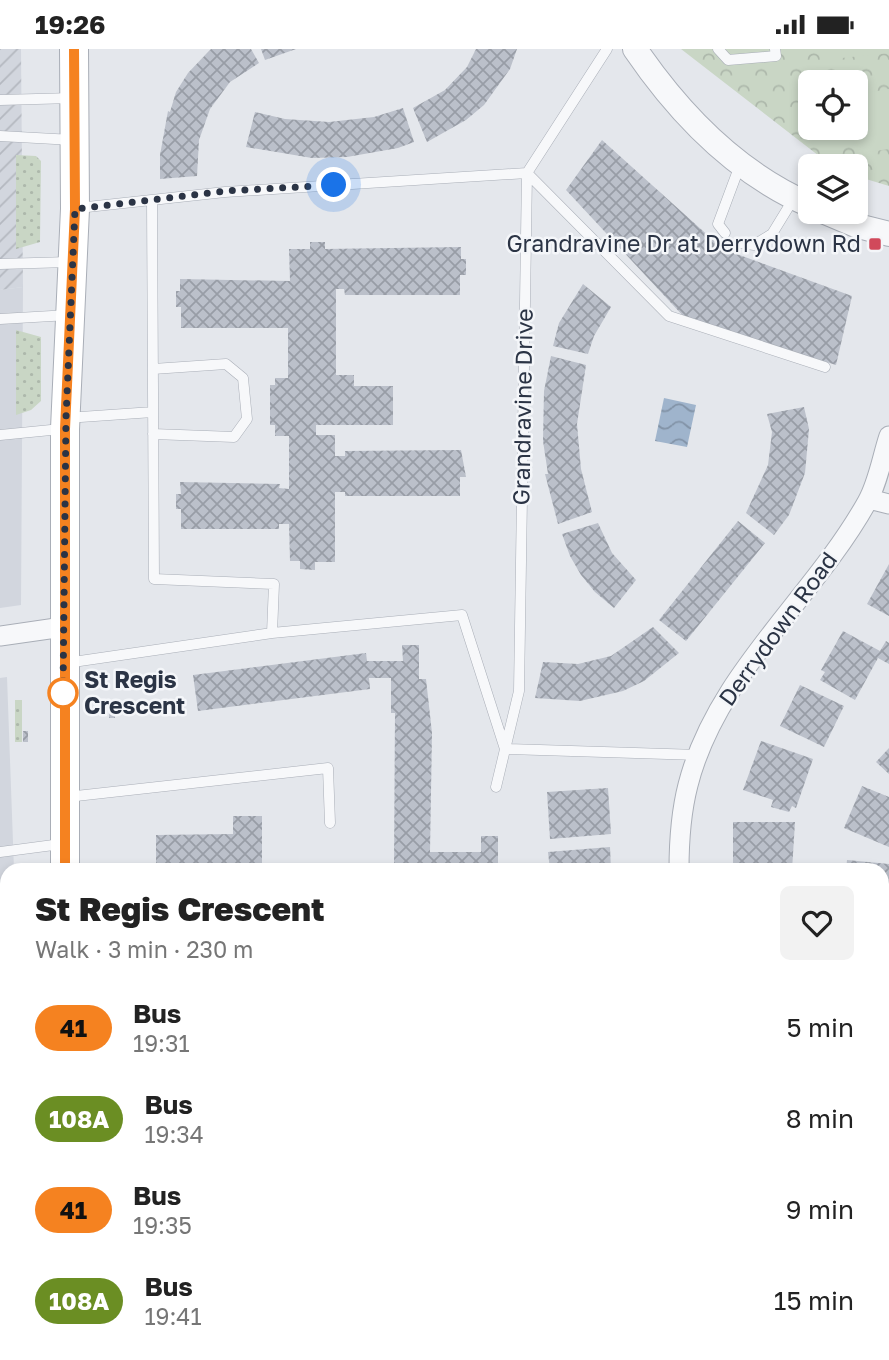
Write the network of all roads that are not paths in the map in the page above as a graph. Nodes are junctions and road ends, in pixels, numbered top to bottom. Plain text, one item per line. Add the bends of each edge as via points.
1 (74, 49) edge
2 (607, 49) edge
3 (635, 49) edge
4 (718, 49) edge
5 (775, 49) edge
6 (75, 98) junction
7 (0, 100) edge
8 (0, 137) edge
9 (75, 140) junction
10 (740, 165) junction
11 (527, 173) junction
12 (152, 200) junction
13 (798, 200) edge
14 (798, 206) edge
15 (75, 209) junction
16 (853, 224) edge
17 (725, 233) dead end
18 (889, 234) edge
19 (741, 243) dead end
20 (73, 262) junction
21 (0, 264) edge
22 (70, 315) junction
23 (0, 319) edge
24 (824, 367) dead end
25 (153, 369) junction
26 (153, 412) junction
27 (66, 423) junction
28 (153, 434) junction
29 (0, 435) edge
30 (889, 436) edge
31 (869, 499) junction
32 (889, 504) edge
33 (63, 627) junction
34 (272, 633) junction
35 (0, 636) edge
36 (63, 664) junction
37 (505, 749) junction
38 (699, 755) junction
39 (496, 787) dead end
40 (66, 797) junction
41 (330, 823) dead end
42 (0, 852) edge
43 (65, 857) edge
44 (680, 863) edge

1 - 6 main road
2 - 11 lane
3 - 10 street via 664,93
4 - 5 lane via 728,60 776,56
6 - 7 lane
6 - 9 main road
8 - 9 lane
9 - 15 main road
10 - 13 street
10 - 17 lane via 718,224
11 - 12 lane via 225,191
11 - 24 lane via 669,316
11 - 37 lane, Grandravine Drive via 519,691
12 - 15 lane
12 - 25 lane
14 - 19 lane via 754,246
15 - 20 main road
16 - 18 street
20 - 21 lane
20 - 22 main road
22 - 23 lane
22 - 27 main road
25 - 26 lane
25 - 28 lane via 226,364 243,378 247,419 234,437
26 - 27 lane
26 - 28 lane
27 - 29 lane
27 - 33 main road
28 - 34 lane via 154,579 274,584
30 - 31 street, Derrydown Road
31 - 32 street
31 - 38 street, Derrydown Road via 845,538 738,679
33 - 35 street
33 - 36 main road
34 - 36 lane
34 - 37 lane via 462,615
36 - 40 main road
37 - 38 lane
37 - 39 lane, Grandravine Drive
38 - 44 street, Derrydown Road via 688,785
40 - 41 lane via 328,768
40 - 43 main road
42 - 43 lane

